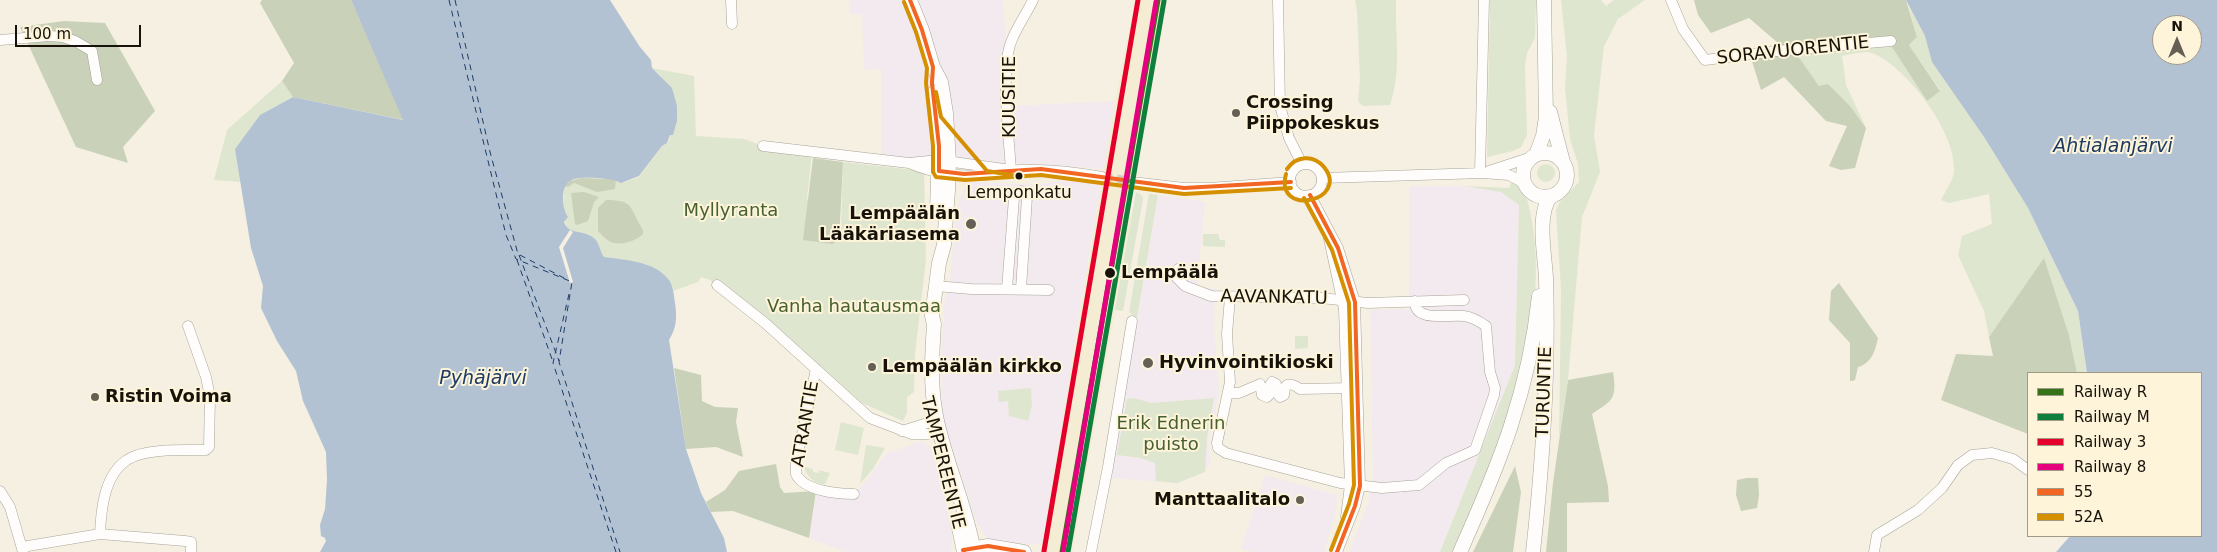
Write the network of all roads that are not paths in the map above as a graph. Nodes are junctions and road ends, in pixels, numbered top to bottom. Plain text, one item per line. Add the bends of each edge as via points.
1 (731, 0) edge
2 (910, 0) edge
3 (1033, 0) edge
4 (1278, 0) edge
5 (1484, 0) edge
6 (1544, 0) edge
7 (1671, 0) edge
8 (732, 24) dead end
9 (0, 40) edge
10 (1891, 41) dead end
11 (97, 80) dead end
12 (1547, 99) junction
13 (763, 146) dead end
14 (1534, 156) junction
15 (1563, 162) junction
16 (1302, 164) junction
17 (944, 167) junction
18 (1011, 170) junction
19 (1482, 173) junction
20 (1102, 177) tunnel mouth
21 (1322, 178) junction
22 (1132, 182) tunnel mouth
23 (1291, 182) junction
24 (1527, 188) junction
25 (1310, 195) junction
26 (1551, 196) junction
27 (1327, 228) junction
28 (1543, 231) junction
29 (1544, 248) junction
30 (1178, 268) dead end
31 (717, 285) dead end
32 (936, 286) junction
33 (1006, 289) junction
34 (1021, 289) junction
35 (1049, 290) dead end
36 (1230, 297) junction
37 (1343, 300) junction
38 (1464, 300) dead end
39 (1415, 301) junction
40 (1356, 302) junction
41 (1132, 321) dead end
42 (188, 326) dead end
43 (816, 369) junction
44 (1352, 388) junction
45 (1229, 393) junction
46 (934, 427) junction
47 (2027, 469) edge
48 (1355, 486) junction
49 (0, 491) edge
50 (854, 494) dead end
51 (100, 534) junction
52 (22, 549) edge
53 (968, 551) edge
54 (191, 552) edge
55 (1024, 552) edge
56 (1091, 552) edge
57 (1336, 552) edge
58 (1460, 552) edge
59 (1533, 552) edge
60 (1874, 552) edge

1 - 8 street
2 - 17 main road, TAMPEREENTIE via 933,67 932,83
3 - 18 street, KUUSITIE via 1010,47 1006,75
4 - 16 street via 1280,106 1289,138
5 - 19 street
6 - 12 main road
7 - 10 street, SORAVUORENTIE via 1683,29 1705,60
9 - 11 street via 49,36 75,40 92,51
12 - 14 main road via 1545,126
12 - 15 main road
13 - 17 street via 909,162 923,168
14 - 15 main road via 1550,154
14 - 19 street
14 - 24 main road via 1525,164 1523,171
15 - 26 main road via 1566,183 1562,190
16 - 21 street via 1317,168
16 - 23 street via 1292,173
17 - 18 street via 991,174
17 - 32 main road, TAMPEREENTIE via 944,245
18 - 20 street via 1039,169
19 - 21 street
19 - 24 street via 1509,175
21 - 25 street via 1321,187
22 - 23 street via 1184,188
23 - 25 street via 1295,191
24 - 26 main road via 1541,197
24 - 28 main road, TURUNTIE
25 - 27 street
26 - 28 main road, TURUNTIE via 1546,203
27 - 37 street
27 - 40 street via 1341,256
28 - 29 main road, TURUNTIE
29 - 58 main road via 1535,332 1512,429
29 - 59 main road, TURUNTIE via 1547,312 1545,399
30 - 36 street, AAVANKATU via 1177,278 1185,286 1211,296
31 - 43 street
32 - 33 street
32 - 46 main road, TAMPEREENTIE via 932,316
33 - 34 street
33 - 34 street via 1014,198 1021,191 1027,198
34 - 35 street
36 - 37 street, AAVANKATU
36 - 45 street via 1227,334
37 - 40 street, AAVANKATU
37 - 44 street
38 - 39 street, AAVANKATU
39 - 40 street, AAVANKATU
39 - 48 street via 1419,312 1427,315 1464,316 1486,326 1494,395 1475,450 1446,464 1419,485
40 - 44 street
41 - 56 street
42 - 51 street via 210,397 208,447 206,450 169,450 127,460 114,475 104,496
43 - 46 street via 870,418 902,431
43 - 50 street, ATRANTIE via 796,474 806,484 827,492
44 - 45 street via 1300,389 1286,385 1284,395 1280,397 1276,384 1272,382 1267,397 1262,395 1260,384 1239,393
44 - 48 street
45 - 48 street via 1216,444 1220,450
46 - 53 main road, TAMPEREENTIE via 961,498
47 - 60 street via 2013,458 1972,455 1958,465 1942,488 1918,510 1877,535
48 - 57 street via 1355,506
49 - 52 street via 10,507
51 - 52 street
51 - 54 street via 191,542
53 - 55 main road via 988,546

